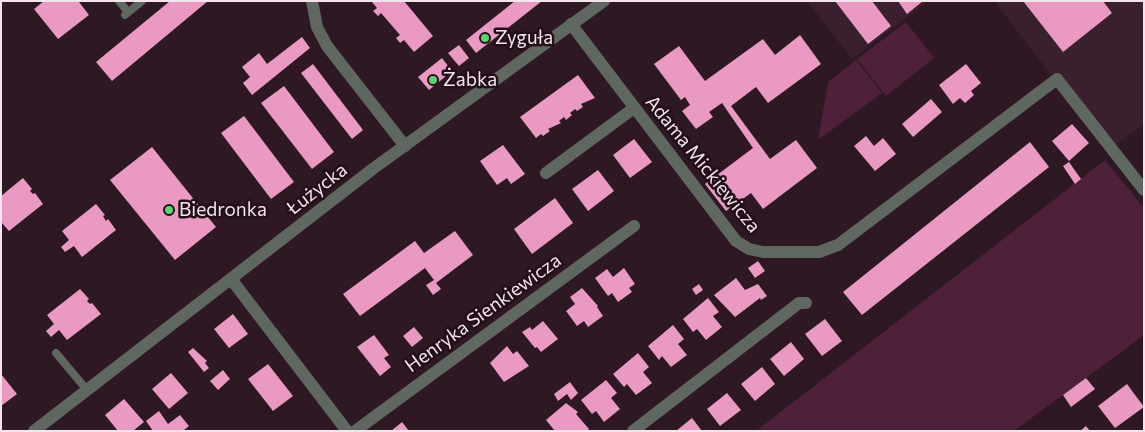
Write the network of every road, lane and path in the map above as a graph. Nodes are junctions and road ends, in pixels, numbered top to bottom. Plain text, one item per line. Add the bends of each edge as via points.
1 (119, 1) edge
2 (142, 1) edge
3 (312, 1) edge
4 (604, 1) edge
5 (571, 24) junction
6 (634, 108) junction
7 (405, 146) junction
8 (546, 173) dead end
9 (1144, 190) edge
10 (634, 226) dead end
11 (231, 279) junction
12 (806, 303) dead end
13 (56, 353) dead end
14 (87, 390) junction
15 (34, 431) edge
16 (347, 431) edge
17 (355, 431) edge
18 (632, 431) edge

1 - 2 lane via 127,14
3 - 7 street via 317,27 326,46
4 - 5 street, Łużycka
5 - 6 street, Adama Mickiewicza
5 - 7 street, Łużycka
6 - 8 street
6 - 9 street, Adama Mickiewicza via 736,241 749,249 763,252 819,252 838,246 1057,79
7 - 11 street, Łużycka
10 - 17 street, Henryka Sienkiewicza
11 - 14 street, Łużycka
11 - 16 street
12 - 18 street via 799,303
13 - 14 lane
14 - 15 street, Łużycka

